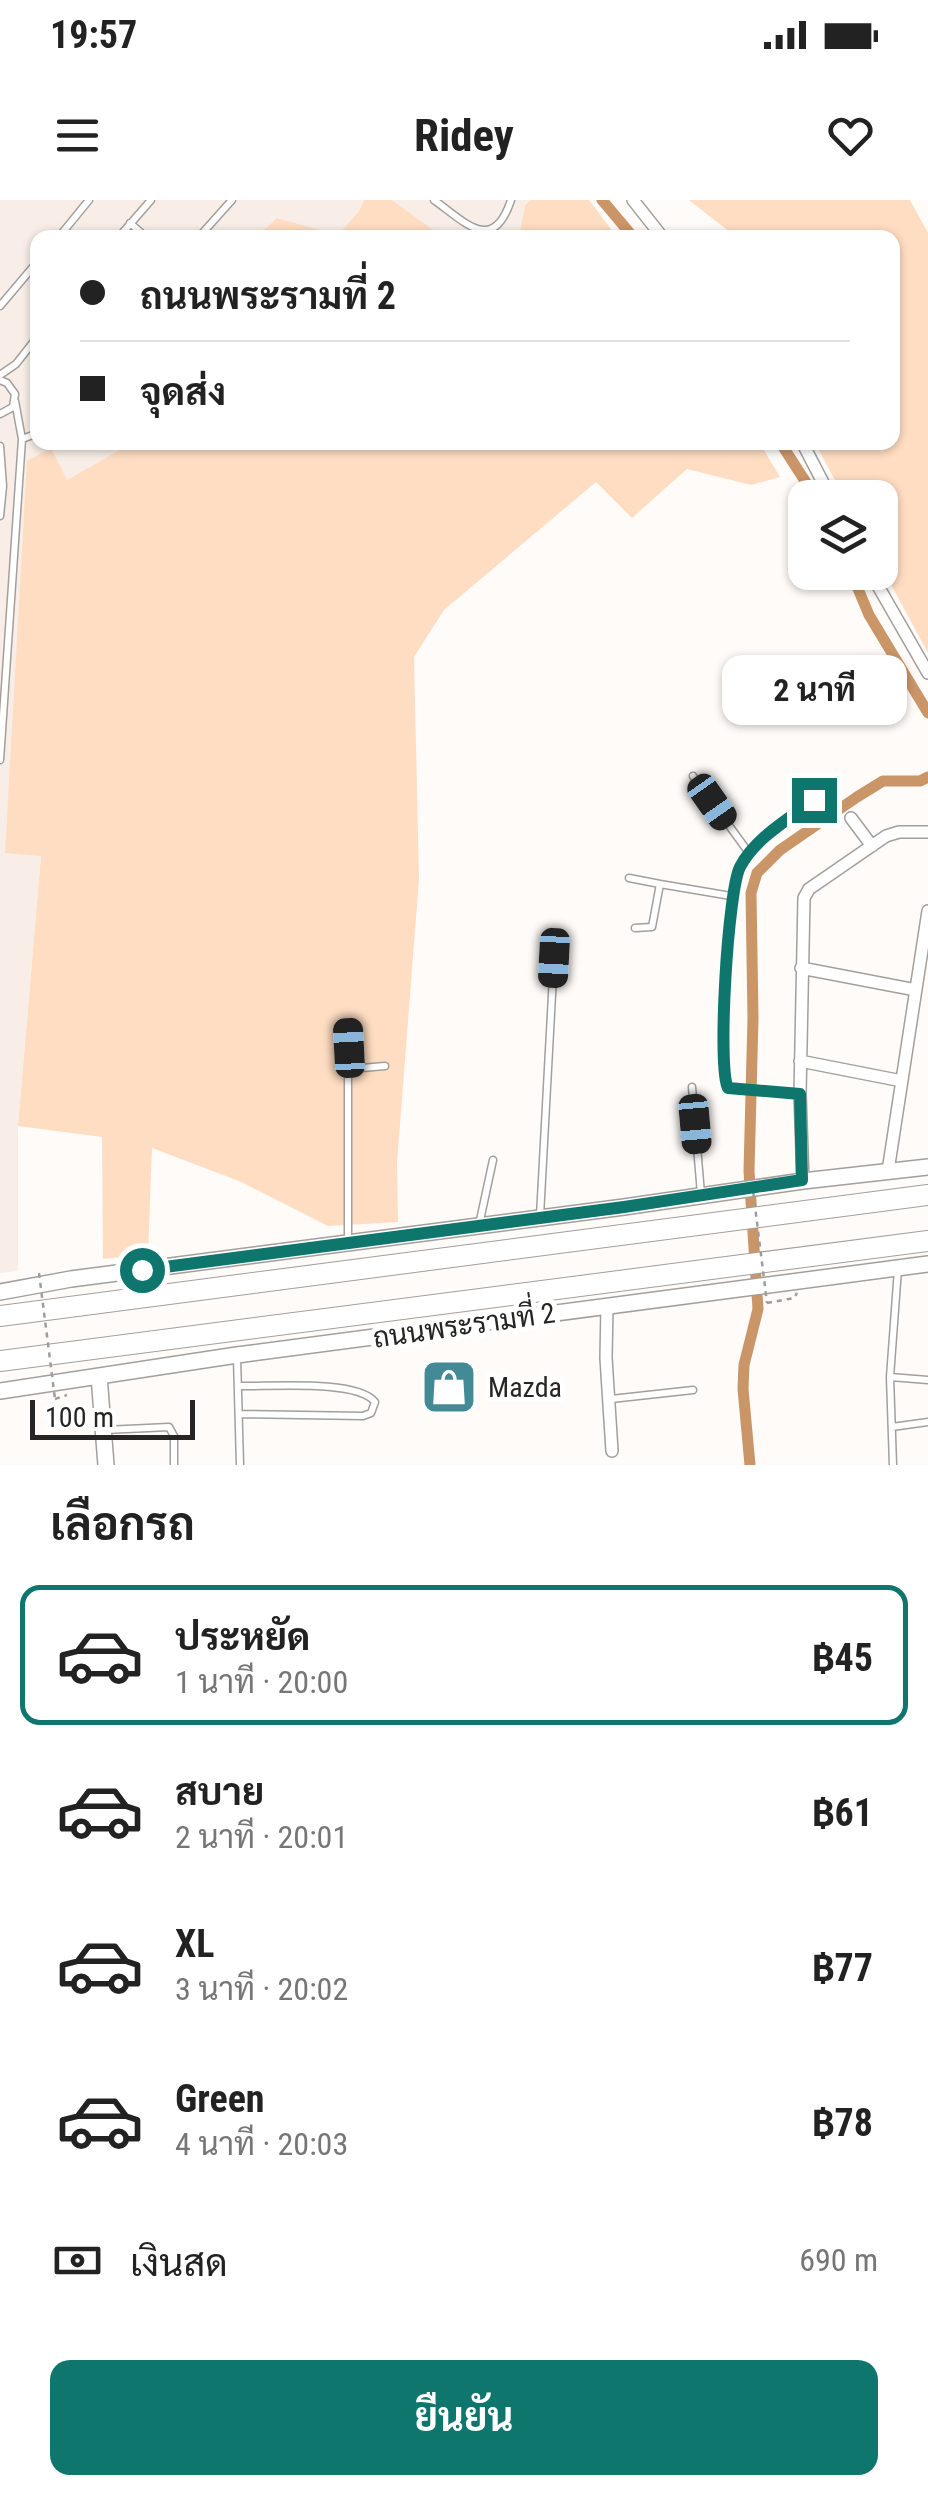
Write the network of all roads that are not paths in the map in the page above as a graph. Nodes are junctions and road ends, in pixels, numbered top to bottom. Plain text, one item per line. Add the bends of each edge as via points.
1 (89, 200) edge
2 (151, 200) edge
3 (232, 200) edge
4 (434, 200) edge
5 (511, 200) edge
6 (633, 200) edge
7 (130, 223) junction
8 (65, 230) edge
9 (124, 230) edge
10 (138, 230) edge
11 (205, 230) edge
12 (474, 230) edge
13 (490, 230) edge
14 (657, 230) edge
15 (30, 270) edge
16 (0, 306) edge
17 (30, 346) edge
18 (16, 364) junction
19 (0, 378) edge
20 (12, 388) junction
21 (14, 401) junction
22 (0, 414) edge
23 (30, 436) edge
24 (22, 439) junction
25 (0, 446) edge
26 (806, 450) edge
27 (822, 480) edge
28 (0, 516) edge
29 (880, 590) edge
30 (928, 673) edge
31 (0, 760) edge
32 (694, 776) dead end
33 (814, 800) dead end
34 (851, 818) dead end
35 (928, 832) edge
36 (872, 846) junction
37 (749, 853) junction
38 (629, 878) dead end
39 (660, 884) junction
40 (731, 896) junction
41 (928, 912) edge
42 (635, 928) dead end
43 (554, 958) dead end
44 (801, 968) junction
45 (916, 990) junction
46 (348, 1028) dead end
47 (800, 1061) junction
48 (386, 1066) dead end
49 (350, 1069) junction
50 (902, 1081) junction
51 (692, 1087) dead end
52 (800, 1094) junction
53 (493, 1160) dead end
54 (928, 1167) edge
55 (888, 1171) junction
56 (802, 1180) junction
57 (928, 1195) edge
58 (701, 1196) junction
59 (540, 1217) junction
60 (479, 1226) junction
61 (348, 1242) junction
62 (928, 1244) edge
63 (928, 1264) edge
64 (898, 1268) junction
65 (0, 1292) edge
66 (607, 1306) junction
67 (0, 1316) edge
68 (236, 1356) junction
69 (0, 1361) edge
70 (99, 1376) junction
71 (890, 1377) junction
72 (928, 1380) edge
73 (238, 1386) junction
74 (693, 1390) dead end
75 (0, 1391) edge
76 (611, 1398) junction
77 (240, 1414) junction
78 (928, 1422) edge
79 (892, 1427) junction
80 (104, 1430) junction
81 (612, 1451) dead end
82 (106, 1465) edge
83 (174, 1465) edge
84 (240, 1465) edge
85 (893, 1465) edge

1 - 8 lane
2 - 7 lane
3 - 11 lane
4 - 12 lane
5 - 13 lane
6 - 14 street
7 - 9 lane
7 - 10 lane
15 - 16 lane
17 - 18 lane
18 - 19 lane
18 - 20 lane
19 - 20 lane
20 - 21 lane
21 - 22 lane
21 - 24 lane
23 - 24 lane
24 - 31 lane
25 - 28 lane
26 - 27 street
29 - 30 street
32 - 37 lane
33 - 37 lane
34 - 36 street
35 - 36 street via 899,832
36 - 44 street via 809,889
37 - 40 lane
38 - 39 lane
39 - 40 lane
39 - 42 lane via 652,927
40 - 52 lane via 728,1088
41 - 45 street
43 - 59 lane
44 - 45 street
44 - 47 street
45 - 50 street
46 - 49 lane
47 - 50 street
47 - 52 street
48 - 49 lane
49 - 61 lane
50 - 55 street
51 - 58 lane
52 - 56 street
53 - 60 lane
54 - 55 main road
55 - 56 main road
56 - 58 main road
57 - 67 highway
58 - 59 main road
59 - 60 main road
60 - 61 main road
61 - 65 main road
62 - 69 highway, ถนนพระรามที่ 2, bridge
63 - 64 main road, ถนนพระรามที่ 2
64 - 66 main road, ถนนพระรามที่ 2
64 - 71 lane
66 - 68 main road, ถนนพระรามที่ 2
66 - 76 street
68 - 70 main road, ถนนพระรามที่ 2
68 - 73 lane
70 - 75 main road, ถนนพระรามที่ 2
70 - 80 main road
71 - 72 lane
71 - 79 lane
73 - 77 lane
73 - 77 lane via 346,1388 375,1402 363,1416
74 - 76 lane
76 - 81 street
77 - 84 lane
78 - 79 lane
79 - 85 lane
80 - 82 main road
80 - 83 lane via 169,1428

